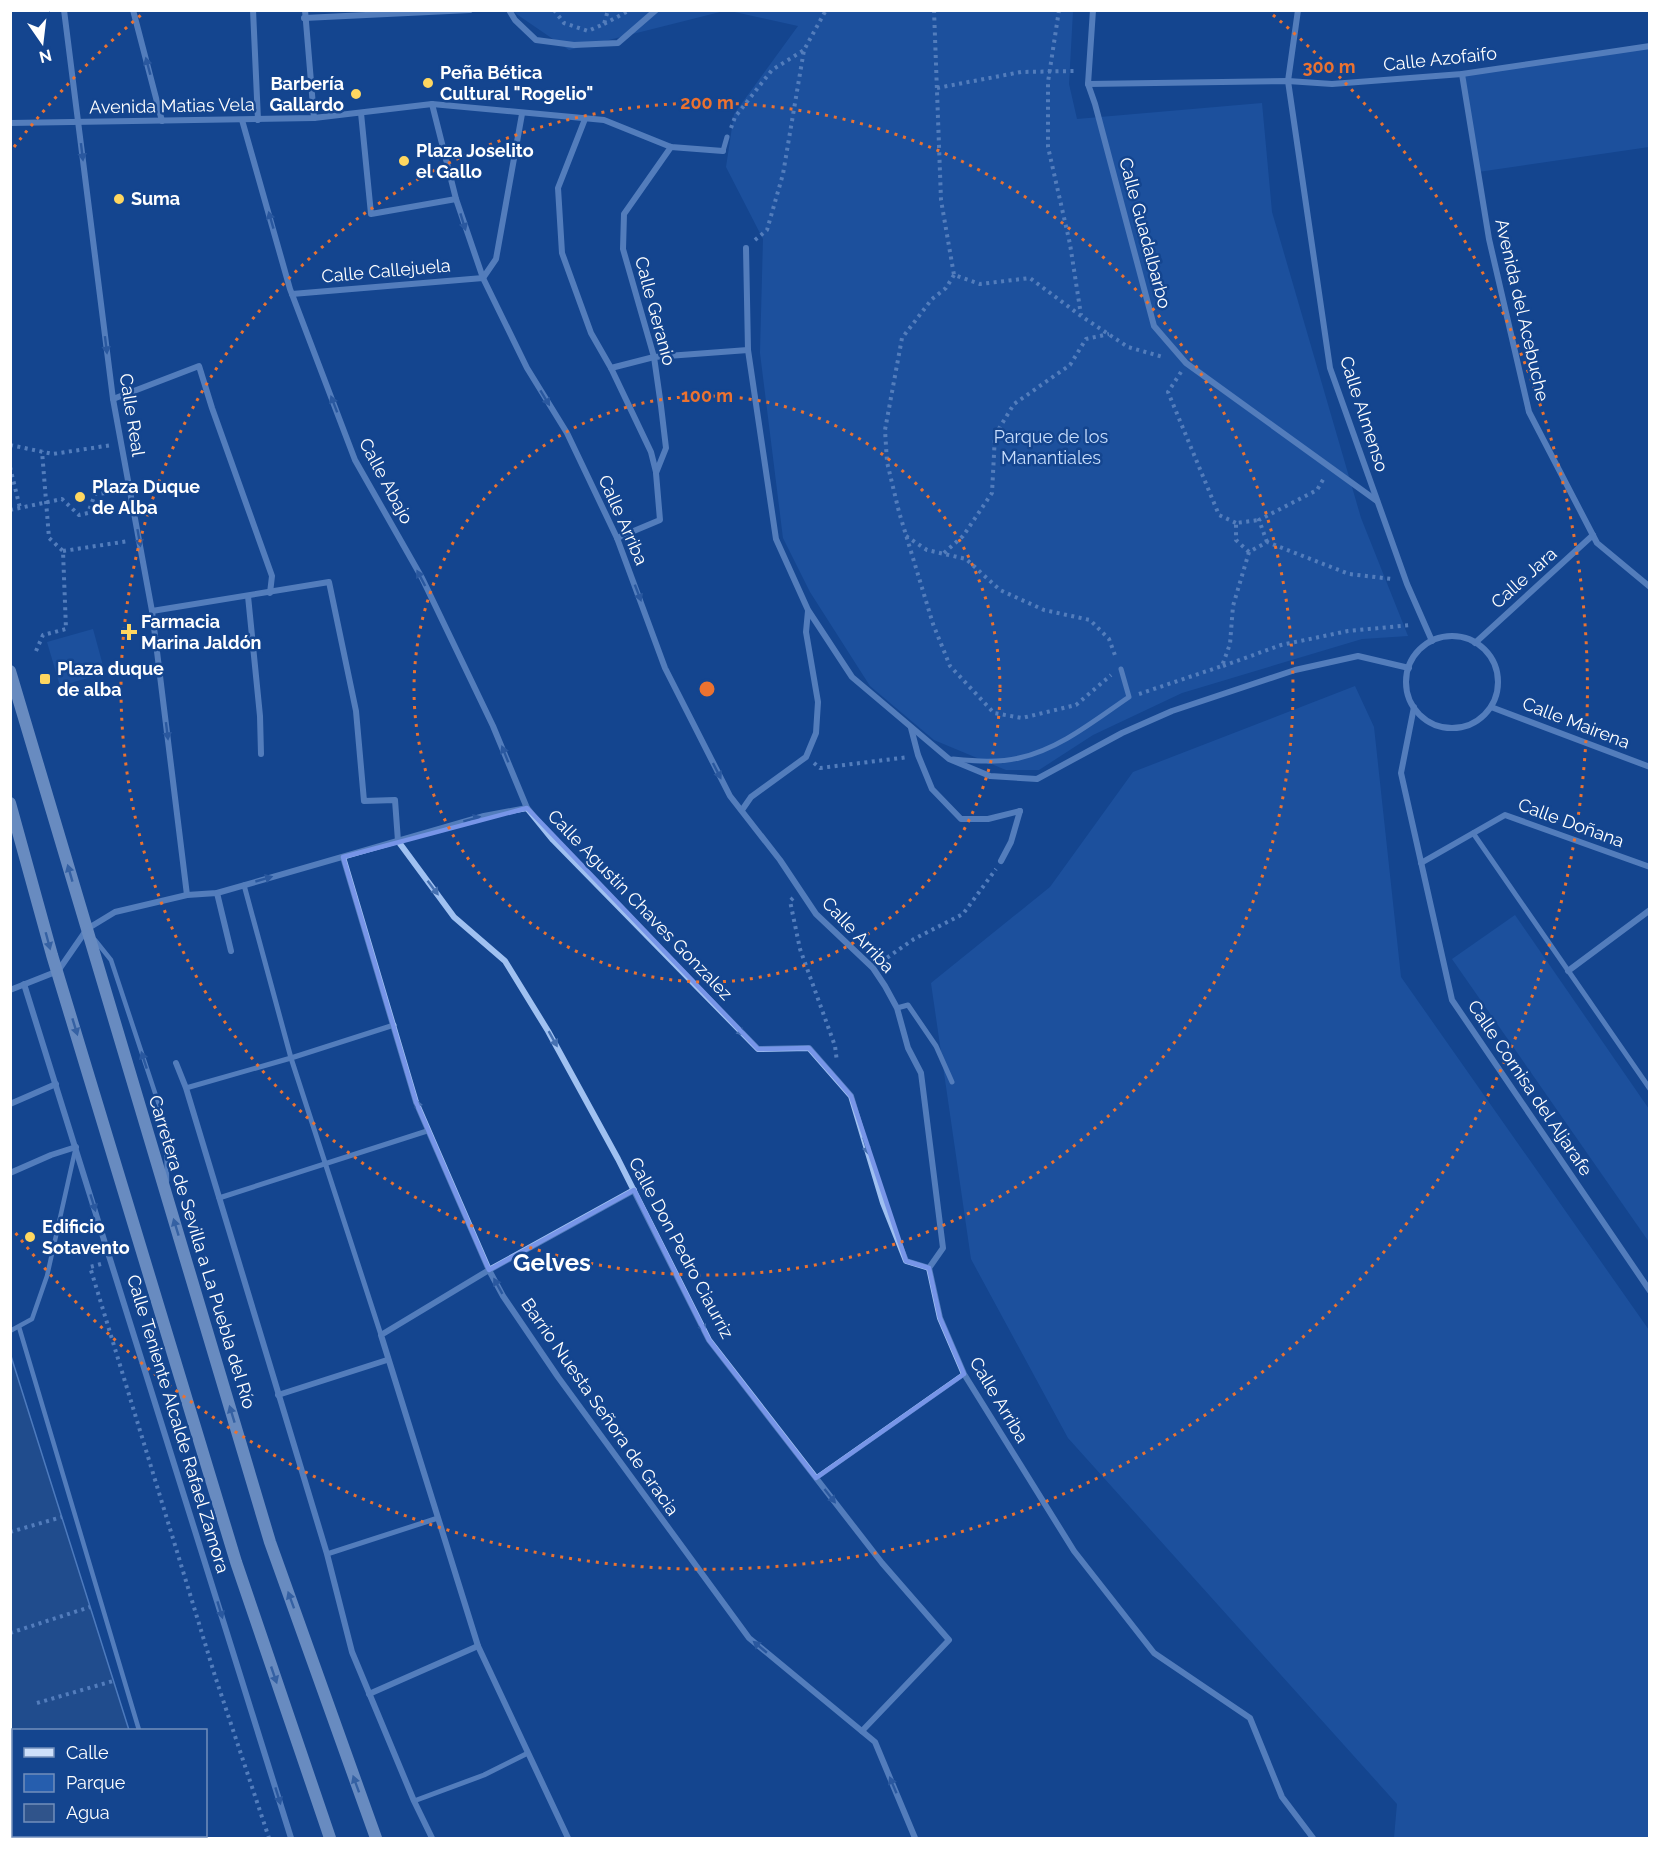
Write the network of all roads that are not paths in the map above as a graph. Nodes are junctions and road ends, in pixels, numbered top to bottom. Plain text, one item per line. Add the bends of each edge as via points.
1 (64, 10) edge
2 (133, 10) edge
3 (253, 10) edge
4 (470, 10) edge
5 (509, 10) edge
6 (656, 10) edge
7 (1093, 10) edge
8 (1298, 10) edge
9 (304, 14) edge
10 (1650, 46) edge
11 (1462, 74) junction
12 (1288, 81) junction
13 (1088, 84) junction
14 (432, 104) junction
15 (361, 113) junction
16 (522, 114) junction
17 (314, 118) junction
18 (585, 119) junction
19 (242, 120) junction
20 (258, 120) junction
21 (162, 121) junction
22 (10, 123) edge
23 (78, 123) junction
24 (727, 137) road end
25 (671, 147) junction
26 (723, 151) joint
27 (456, 199) junction
28 (746, 248) road end
29 (483, 278) junction
30 (292, 294) junction
31 (748, 350) junction
32 (654, 357) junction
33 (611, 368) junction
34 (113, 399) junction
35 (656, 473) junction
36 (1378, 501) junction
37 (1593, 535) junction
38 (617, 538) junction
39 (1650, 587) edge
40 (270, 593) junction
41 (248, 596) junction
42 (808, 610) junction
43 (152, 611) junction
44 (1432, 641) junction
45 (1475, 643) junction
46 (1409, 668) junction
47 (1121, 669) road end
48 (10, 671) edge
49 (1414, 707) junction
50 (1491, 707) junction
51 (911, 728) junction
52 (261, 754) dead end
53 (949, 759) junction
54 (1650, 767) edge
55 (10, 803) edge
56 (527, 808) junction
57 (742, 810) junction
58 (1473, 833) junction
59 (398, 841) junction
60 (343, 857) junction
61 (1001, 861) road end
62 (1421, 863) junction
63 (1650, 867) edge
64 (244, 885) junction
65 (217, 893) junction
66 (187, 895) junction
67 (1650, 910) edge
68 (87, 929) junction
69 (231, 951) dead end
70 (1568, 970) junction
71 (58, 971) junction
72 (24, 984) junction
73 (10, 990) edge
74 (897, 1008) junction
75 (394, 1024) junction
76 (291, 1058) junction
77 (176, 1063) dead end
78 (952, 1082) dead end
79 (56, 1084) junction
80 (186, 1088) junction
81 (1650, 1089) edge
82 (10, 1104) edge
83 (427, 1131) junction
84 (76, 1147) junction
85 (325, 1164) junction
86 (10, 1173) edge
87 (634, 1191) junction
88 (219, 1198) junction
89 (167, 1199) junction
90 (929, 1268) junction
91 (489, 1270) junction
92 (1650, 1291) edge
93 (19, 1327) junction
94 (10, 1331) edge
95 (381, 1335) junction
96 (387, 1360) junction
97 (964, 1374) junction
98 (278, 1395) junction
99 (816, 1478) junction
100 (438, 1518) junction
101 (327, 1554) junction
102 (478, 1646) junction
103 (369, 1694) junction
104 (138, 1729) edge
105 (862, 1731) junction
106 (528, 1753) junction
107 (414, 1802) junction
108 (567, 1838) edge
109 (291, 1839) edge
110 (330, 1839) edge
111 (376, 1839) edge
112 (432, 1839) edge
113 (915, 1839) edge
114 (1314, 1839) edge

1 - 23 street, Calle Real
21 -> 2 street
3 - 20 street
4 - 9 street
5 - 6 street via 536,40 574,45 618,43
7 - 13 street, Calle Guadalbarbo
8 - 12 street, Calle Almenso
9 - 17 street
10 - 11 street, Calle Azofaifo
11 - 12 street, Calle Azofaifo via 1332,84
11 - 37 street, Avenida del Acebuche via 1489,239 1529,412
12 - 13 street, Calle Azofaifo
12 - 36 street, Calle Almenso via 1330,368
13 - 36 street, Calle Guadalbarbo via 1154,326 1186,363
14 - 15 street, Avenida Matias Vela
14 - 16 street, Avenida Matias Vela
14 - 27 street, Calle Arriba
15 - 17 street, Avenida Matias Vela
15 - 27 street via 371,214
16 - 18 street, Avenida Matias Vela
16 - 29 street via 496,259
17 - 20 street, Avenida Matias Vela
18 - 25 street, Avenida Matias Vela via 604,120
18 - 33 street via 558,188 562,253 591,333
19 - 20 street, Avenida Matias Vela
19 - 21 street, Avenida Matias Vela
30 -> 19 street, Calle Abajo
21 - 23 street, Avenida Matias Vela
22 - 23 street, Avenida Matias Vela
23 -> 34 street, Calle Real
24 - 26 street
25 - 26 street, Avenida Matias Vela
25 - 32 street, Calle Geranio via 624,214 623,249
27 -> 29 street, Calle Arriba
28 - 31 street
29 - 30 street, Calle Callejuela
29 -> 38 street, Calle Arriba via 527,368 567,433
56 -> 30 street, Calle Abajo via 494,726 422,578 355,460
31 - 32 street
31 - 42 street via 776,539
32 - 33 street
32 - 35 street, Calle Geranio via 666,448
33 - 35 street via 651,452
34 - 40 street via 200,366 272,576
34 -> 43 street, Calle Real
35 - 38 street, Calle Geranio via 660,520
36 - 44 street, Calle Almenso
37 - 39 street, Avenida del Acebuche via 1597,543
37 - 45 street, Calle Jara
38 -> 57 street, Calle Arriba via 664,668 730,796
40 - 41 street
40 - 59 street via 330,582 356,711 364,801 395,800
41 - 43 street
41 - 52 street
42 - 51 street via 852,677
42 - 57 street via 806,632 818,702 816,733 806,757 751,797
43 -> 66 street, Calle Real
44 - 45 street via 1461,637
44 - 46 street via 1419,650
45 - 50 street via 1495,664 1497,693
46 - 49 street via 1407,693
46 - 53 street via 1358,656 1295,670 1172,711 1037,779 990,776
47 - 53 street via 1130,697 1055,746 1019,758 980,762
68 -> 48 main road, Carretera de Sevilla a La Puebla del Río
49 - 50 street via 1437,726 1452,728 1467,726
49 - 62 street, Calle Cornisa del Aljarafe via 1401,773
50 - 54 street, Calle Mairena
51 - 53 street
51 - 61 street via 932,789 961,819 988,819 1020,811
55 -> 71 main road
59 -> 56 street, Calle Agustin Chaves Gonzalez
56 -> 90 street, Calle Agustin Chaves Gonzalez via 758,1049 809,1048 840,1082 851,1096 883,1203 906,1261
57 - 74 street, Calle Arriba via 816,914 873,968
58 - 62 street, Calle Doñana
58 - 63 street, Calle Doñana via 1505,815
58 - 70 street
59 - 60 street, Calle Agustin Chaves Gonzalez
59 -> 87 street, Calle Don Pedro Ciaurriz via 454,917 506,962 549,1031
64 -> 60 street, Calle Agustin Chaves Gonzalez
60 - 75 street, Barrio Nuesta Señora de Gracia
62 - 92 street, Calle Cornisa del Aljarafe via 1452,1000
64 - 65 street, Calle Agustin Chaves Gonzalez
64 - 76 street
65 - 66 street, Calle Agustin Chaves Gonzalez
65 - 69 street
66 - 68 street, Calle Agustin Chaves Gonzalez via 115,912
67 - 70 street
68 - 71 street
68 - 89 main road, Carretera de Sevilla a La Puebla del Río
89 -> 68 lane via 166,1126 111,960
70 - 81 street
71 - 72 street
71 -> 110 main road via 236,1562
72 - 73 street
72 - 79 street, Calle Teniente Alcalde Rafael Zamora
74 - 78 street via 908,1005 936,1046
74 - 90 street, Calle Arriba via 908,1048 921,1073 943,1248
75 - 76 street
83 -> 75 street, Barrio Nuesta Señora de Gracia
76 - 80 street
76 - 85 street
77 - 80 street
79 - 82 street
79 - 84 street, Calle Teniente Alcalde Rafael Zamora
80 - 88 street
83 - 85 street
83 - 91 street, Barrio Nuesta Señora de Gracia
84 - 86 street
84 - 93 lane via 46,1276 32,1319
84 -> 109 street, Calle Teniente Alcalde Rafael Zamora
85 - 88 street
85 - 95 street
87 - 91 street
87 -> 99 street, Calle Don Pedro Ciaurriz via 709,1340
88 - 98 street
111 -> 89 main road, Carretera de Sevilla a La Puebla del Río via 270,1542
90 - 97 street, Calle Arriba via 940,1318
91 - 95 street
105 -> 91 street, Barrio Nuesta Señora de Gracia via 749,1638 558,1377
93 - 94 lane
93 - 104 lane
95 - 96 street
96 - 98 street
96 - 100 street
97 - 99 street
97 - 114 street, Calle Arriba via 1074,1551 1154,1653 1250,1718 1282,1797
98 - 101 street
99 -> 105 street, Calle Don Pedro Ciaurriz via 882,1563 950,1640
100 - 101 street
100 - 102 street
101 - 103 street via 352,1652
102 - 103 street
102 - 106 street
103 - 107 street
113 -> 105 street, Barrio Nuesta Señora de Gracia via 875,1742
106 - 107 street
106 - 108 street
107 - 112 street

